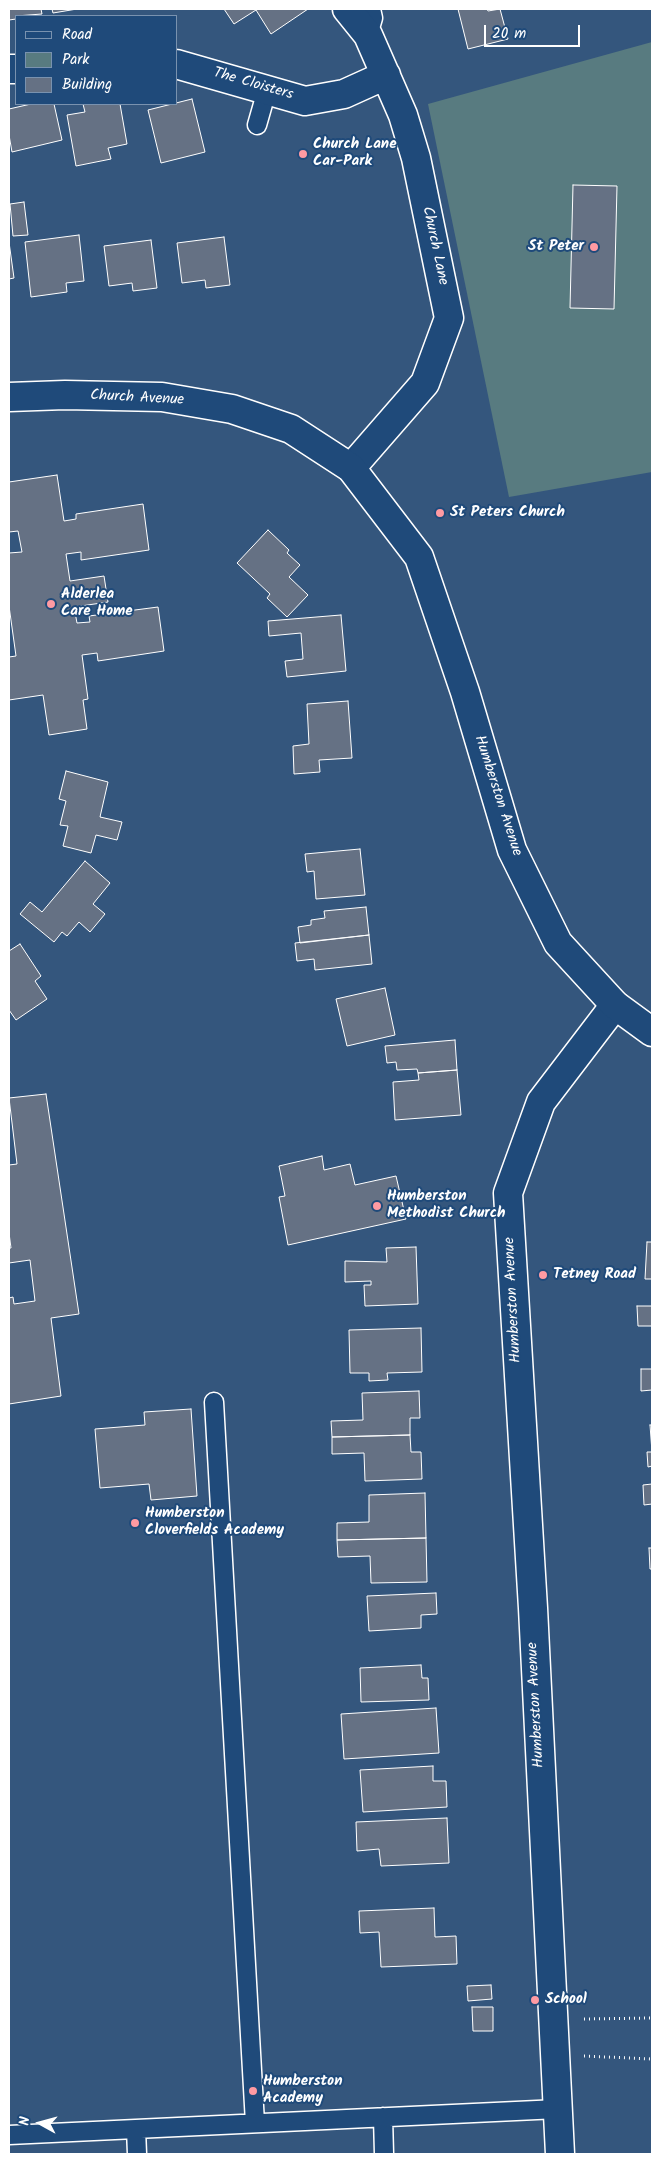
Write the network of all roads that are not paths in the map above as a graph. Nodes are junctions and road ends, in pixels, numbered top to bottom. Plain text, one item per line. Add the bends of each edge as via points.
1 (347, 9) edge
2 (369, 22) edge
3 (178, 65) edge
4 (386, 75) junction
5 (267, 90) junction
6 (257, 125) dead end
7 (9, 397) edge
8 (291, 429) joint
9 (351, 468) junction
10 (615, 1005) junction
11 (652, 1032) edge
12 (214, 1402) dead end
13 (558, 2109) junction
14 (382, 2117) junction
15 (254, 2123) junction
16 (136, 2129) junction
17 (9, 2135) edge
18 (137, 2154) edge
19 (384, 2154) edge
20 (560, 2154) edge

1 - 2 main road, Church Lane
2 - 4 main road, Church Lane
3 - 5 main road, The Cloisters
4 - 5 main road, The Cloisters via 344,94 305,100
4 - 9 main road, Church Lane via 416,158 449,318 425,383
5 - 6 lane
7 - 8 main road, Church Avenue via 162,397 232,409
8 - 9 main road, Humberston Avenue
9 - 10 main road, Humberston Avenue via 419,557 465,692 512,850 558,943
10 - 11 main road
10 - 13 main road, Humberston Avenue via 541,1102 508,1193
12 - 15 lane
13 - 14 lane
13 - 20 main road, Humberston Avenue
14 - 15 lane
14 - 19 lane
15 - 16 lane
16 - 17 lane
16 - 18 lane

